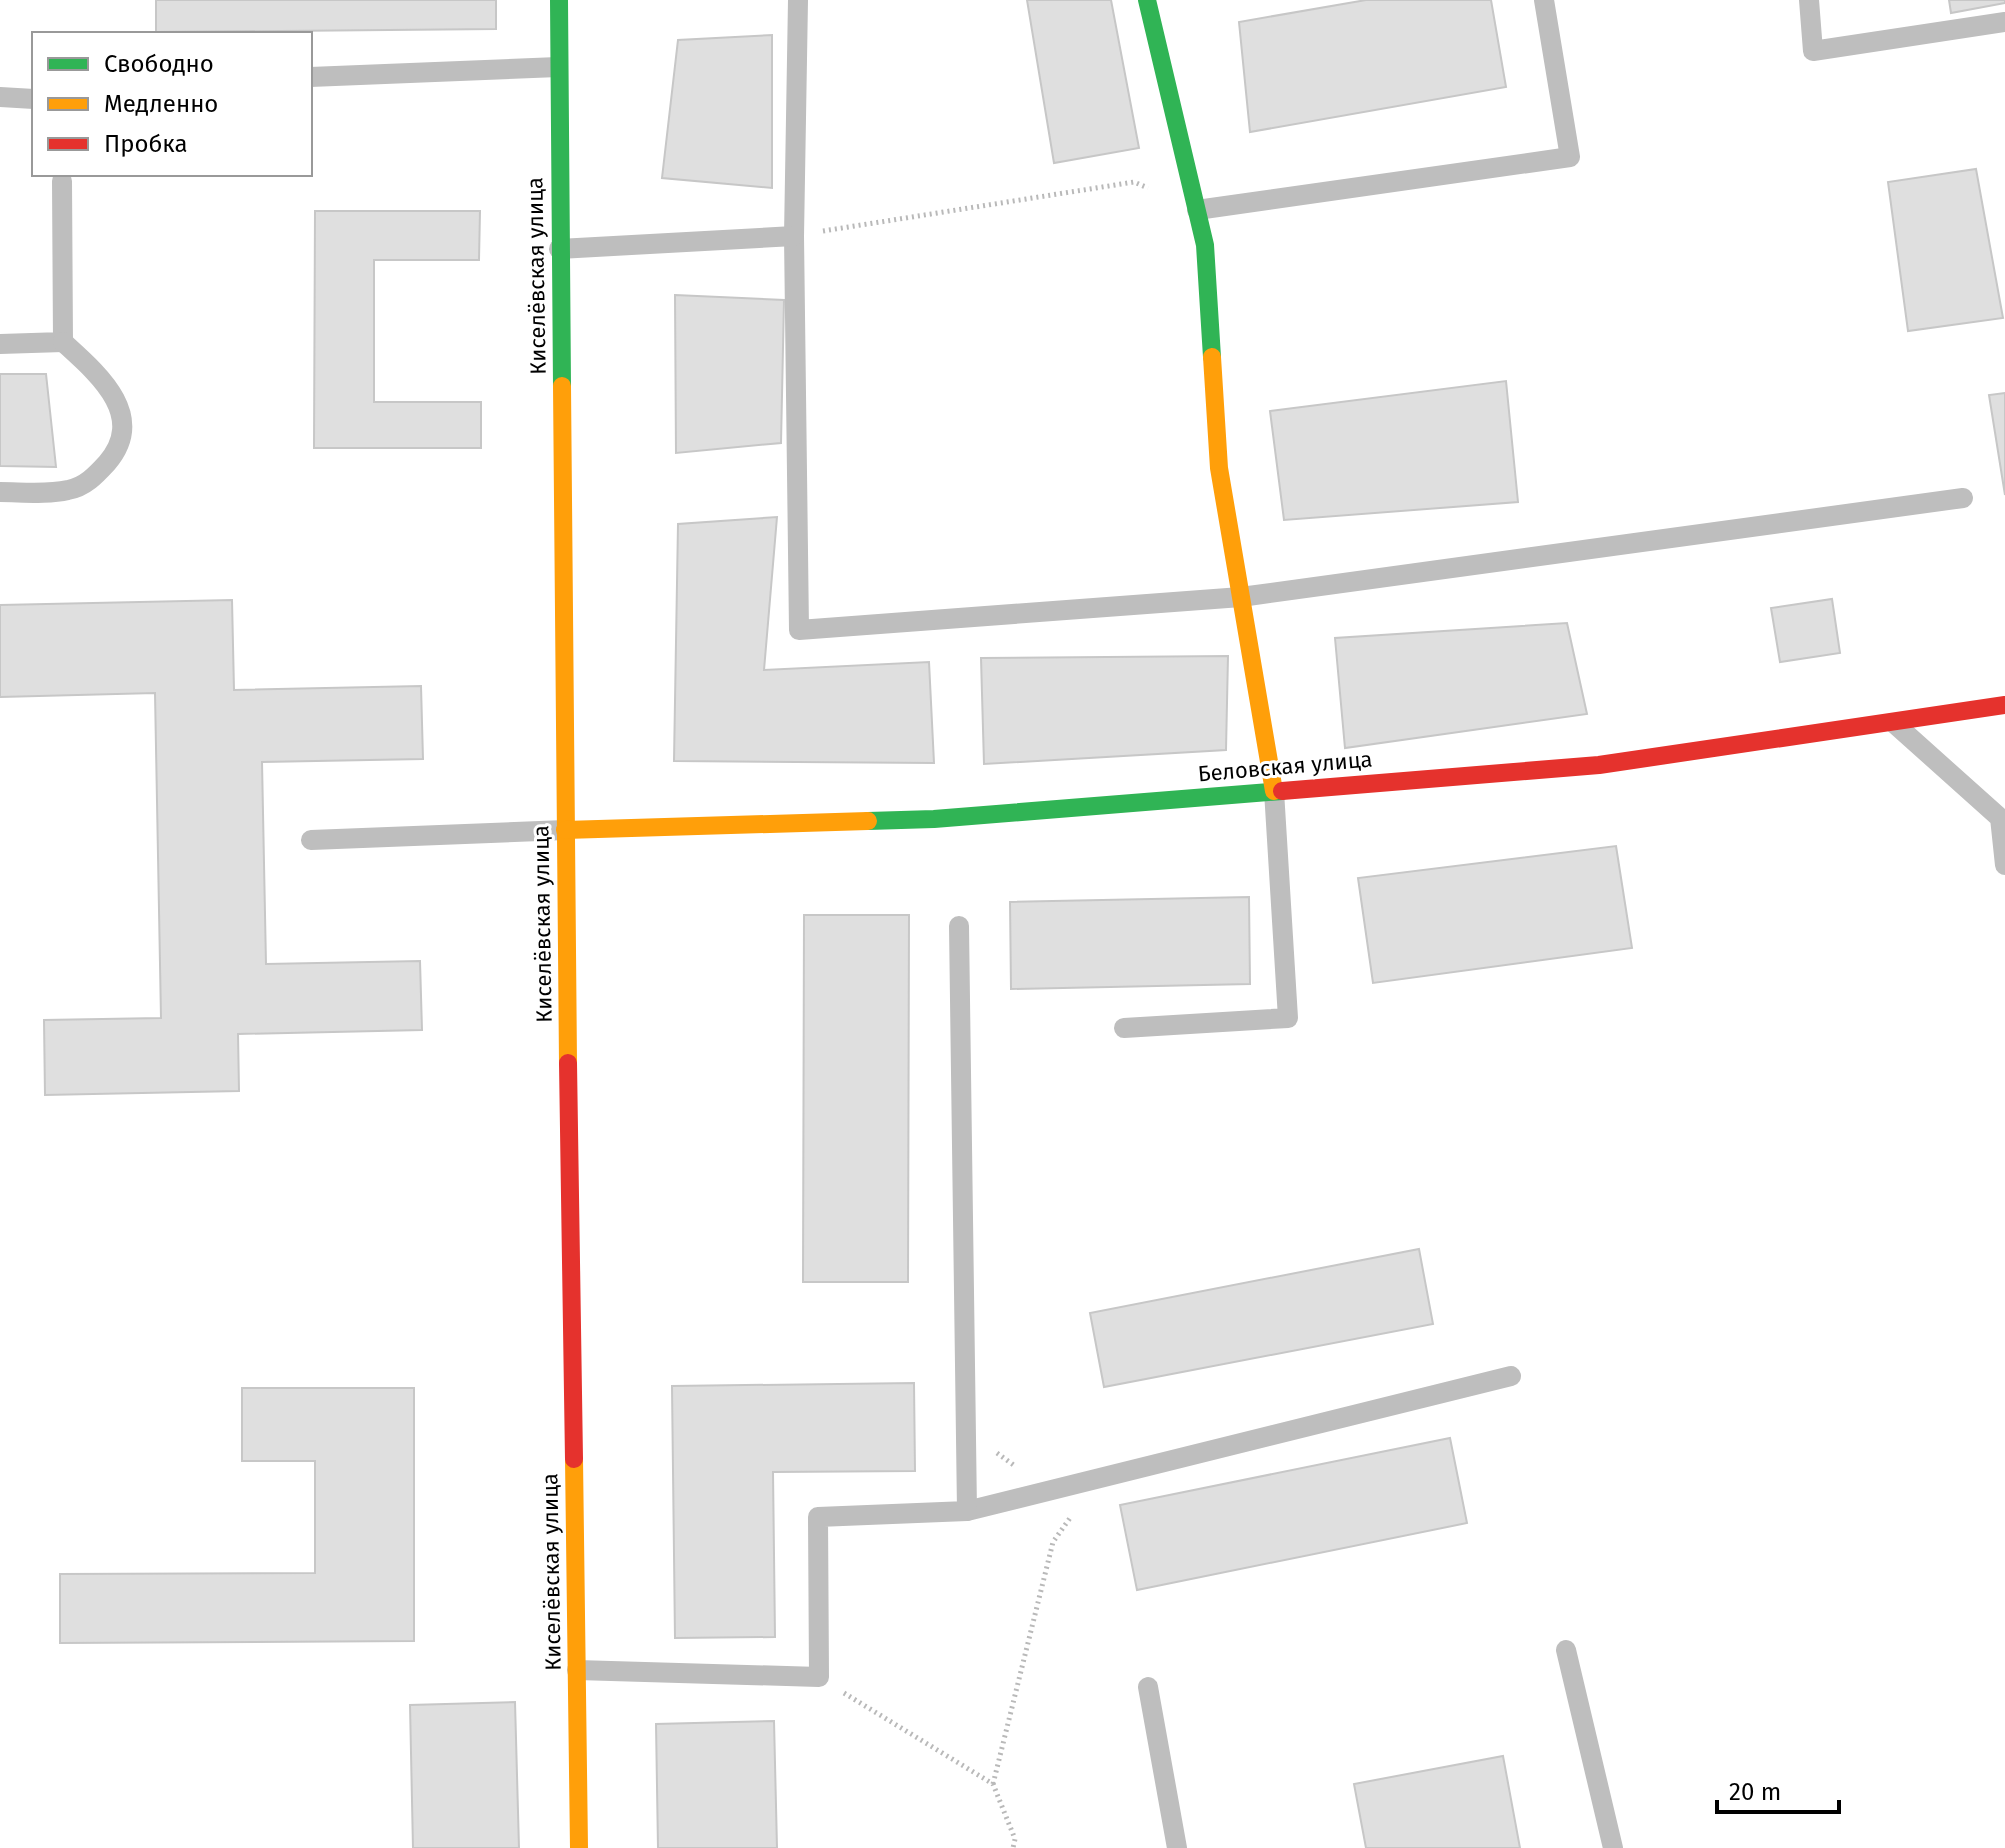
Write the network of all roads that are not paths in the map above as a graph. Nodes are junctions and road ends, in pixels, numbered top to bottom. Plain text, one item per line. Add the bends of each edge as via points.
1 (559, 0) edge
2 (798, 0) edge
3 (1147, 0) edge
4 (1544, 0) edge
5 (1809, 0) edge
6 (2005, 22) edge
7 (558, 67) junction
8 (312, 77) edge
9 (0, 97) edge
10 (32, 99) edge
11 (62, 181) dead end
12 (1197, 210) junction
13 (794, 236) junction
14 (559, 249) junction
15 (63, 342) junction
16 (0, 344) edge
17 (0, 492) edge
18 (1963, 498) dead end
19 (1241, 597) junction
20 (2005, 705) edge
21 (1892, 722) junction
22 (1274, 791) junction
23 (565, 830) junction
24 (311, 840) dead end
25 (2005, 865) edge
26 (959, 926) dead end
27 (1124, 1028) dead end
28 (1511, 1376) dead end
29 (967, 1511) junction
30 (1566, 1650) dead end
31 (577, 1670) junction
32 (1148, 1687) dead end
33 (579, 1848) edge
34 (1177, 1848) edge
35 (1613, 1848) edge

1 - 7 street, Киселёвская улица
2 - 13 lane
3 - 12 street
4 - 12 lane via 1570,157
5 - 6 lane via 1813,51
7 - 8 lane
7 - 14 street, Киселёвская улица
9 - 10 lane
11 - 15 lane
12 - 19 street via 1205,245 1219,468
13 - 14 lane
13 - 19 lane via 799,630
14 - 23 street, Киселёвская улица
15 - 16 lane
15 - 17 lane via 104,380 120,409 120,448 92,480 67,491
18 - 19 lane
19 - 22 street
20 - 21 street, Беловская улица
21 - 22 street, Беловская улица via 1599,765
21 - 25 lane via 2000,818
22 - 23 street, Беловская улица via 934,819
22 - 27 lane via 1288,1018
23 - 24 lane
23 - 31 street, Киселёвская улица
26 - 29 lane
28 - 29 lane
29 - 31 lane via 818,1517 819,1677
30 - 35 lane
31 - 33 street, Киселёвская улица
32 - 34 lane

